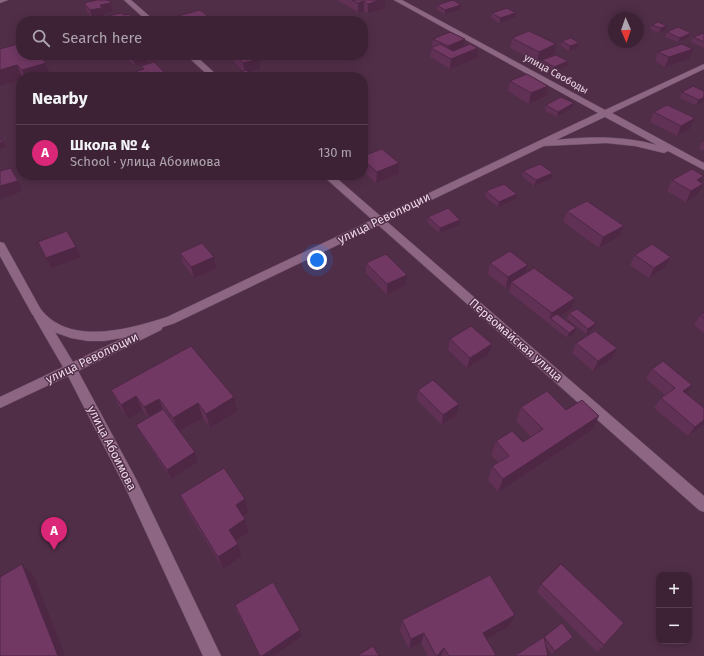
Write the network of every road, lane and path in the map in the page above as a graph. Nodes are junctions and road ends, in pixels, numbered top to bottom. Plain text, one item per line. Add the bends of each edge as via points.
1 (5, 0) edge
2 (127, 0) edge
3 (399, 0) edge
4 (0, 1) edge
5 (145, 16) edge
6 (196, 60) edge
7 (704, 66) edge
8 (209, 72) edge
9 (604, 113) junction
10 (519, 153) junction
11 (688, 158) junction
12 (704, 167) edge
13 (333, 180) edge
14 (379, 220) junction
15 (0, 246) edge
16 (40, 317) junction
17 (171, 320) junction
18 (71, 368) junction
19 (0, 403) edge
20 (704, 505) edge
21 (212, 656) edge

1 - 4 street
2 - 5 street
3 - 9 street, улица Свободы
6 - 8 street
7 - 9 street, улица Революции
9 - 10 street, улица Революции
9 - 11 street, улица Свободы
10 - 11 street via 548,143 579,140 617,141 655,147
10 - 14 street, улица Революции
11 - 12 street, улица Свободы
13 - 14 street, Первомайская улица
14 - 17 street, улица Революции
14 - 20 street, Первомайская улица
15 - 16 street, улица Абоимова
16 - 17 street via 59,330 81,337 110,337 140,331
16 - 18 street, улица Абоимова
17 - 18 street, улица Революции
18 - 19 street, улица Революции
18 - 21 street, улица Абоимова via 167,558

